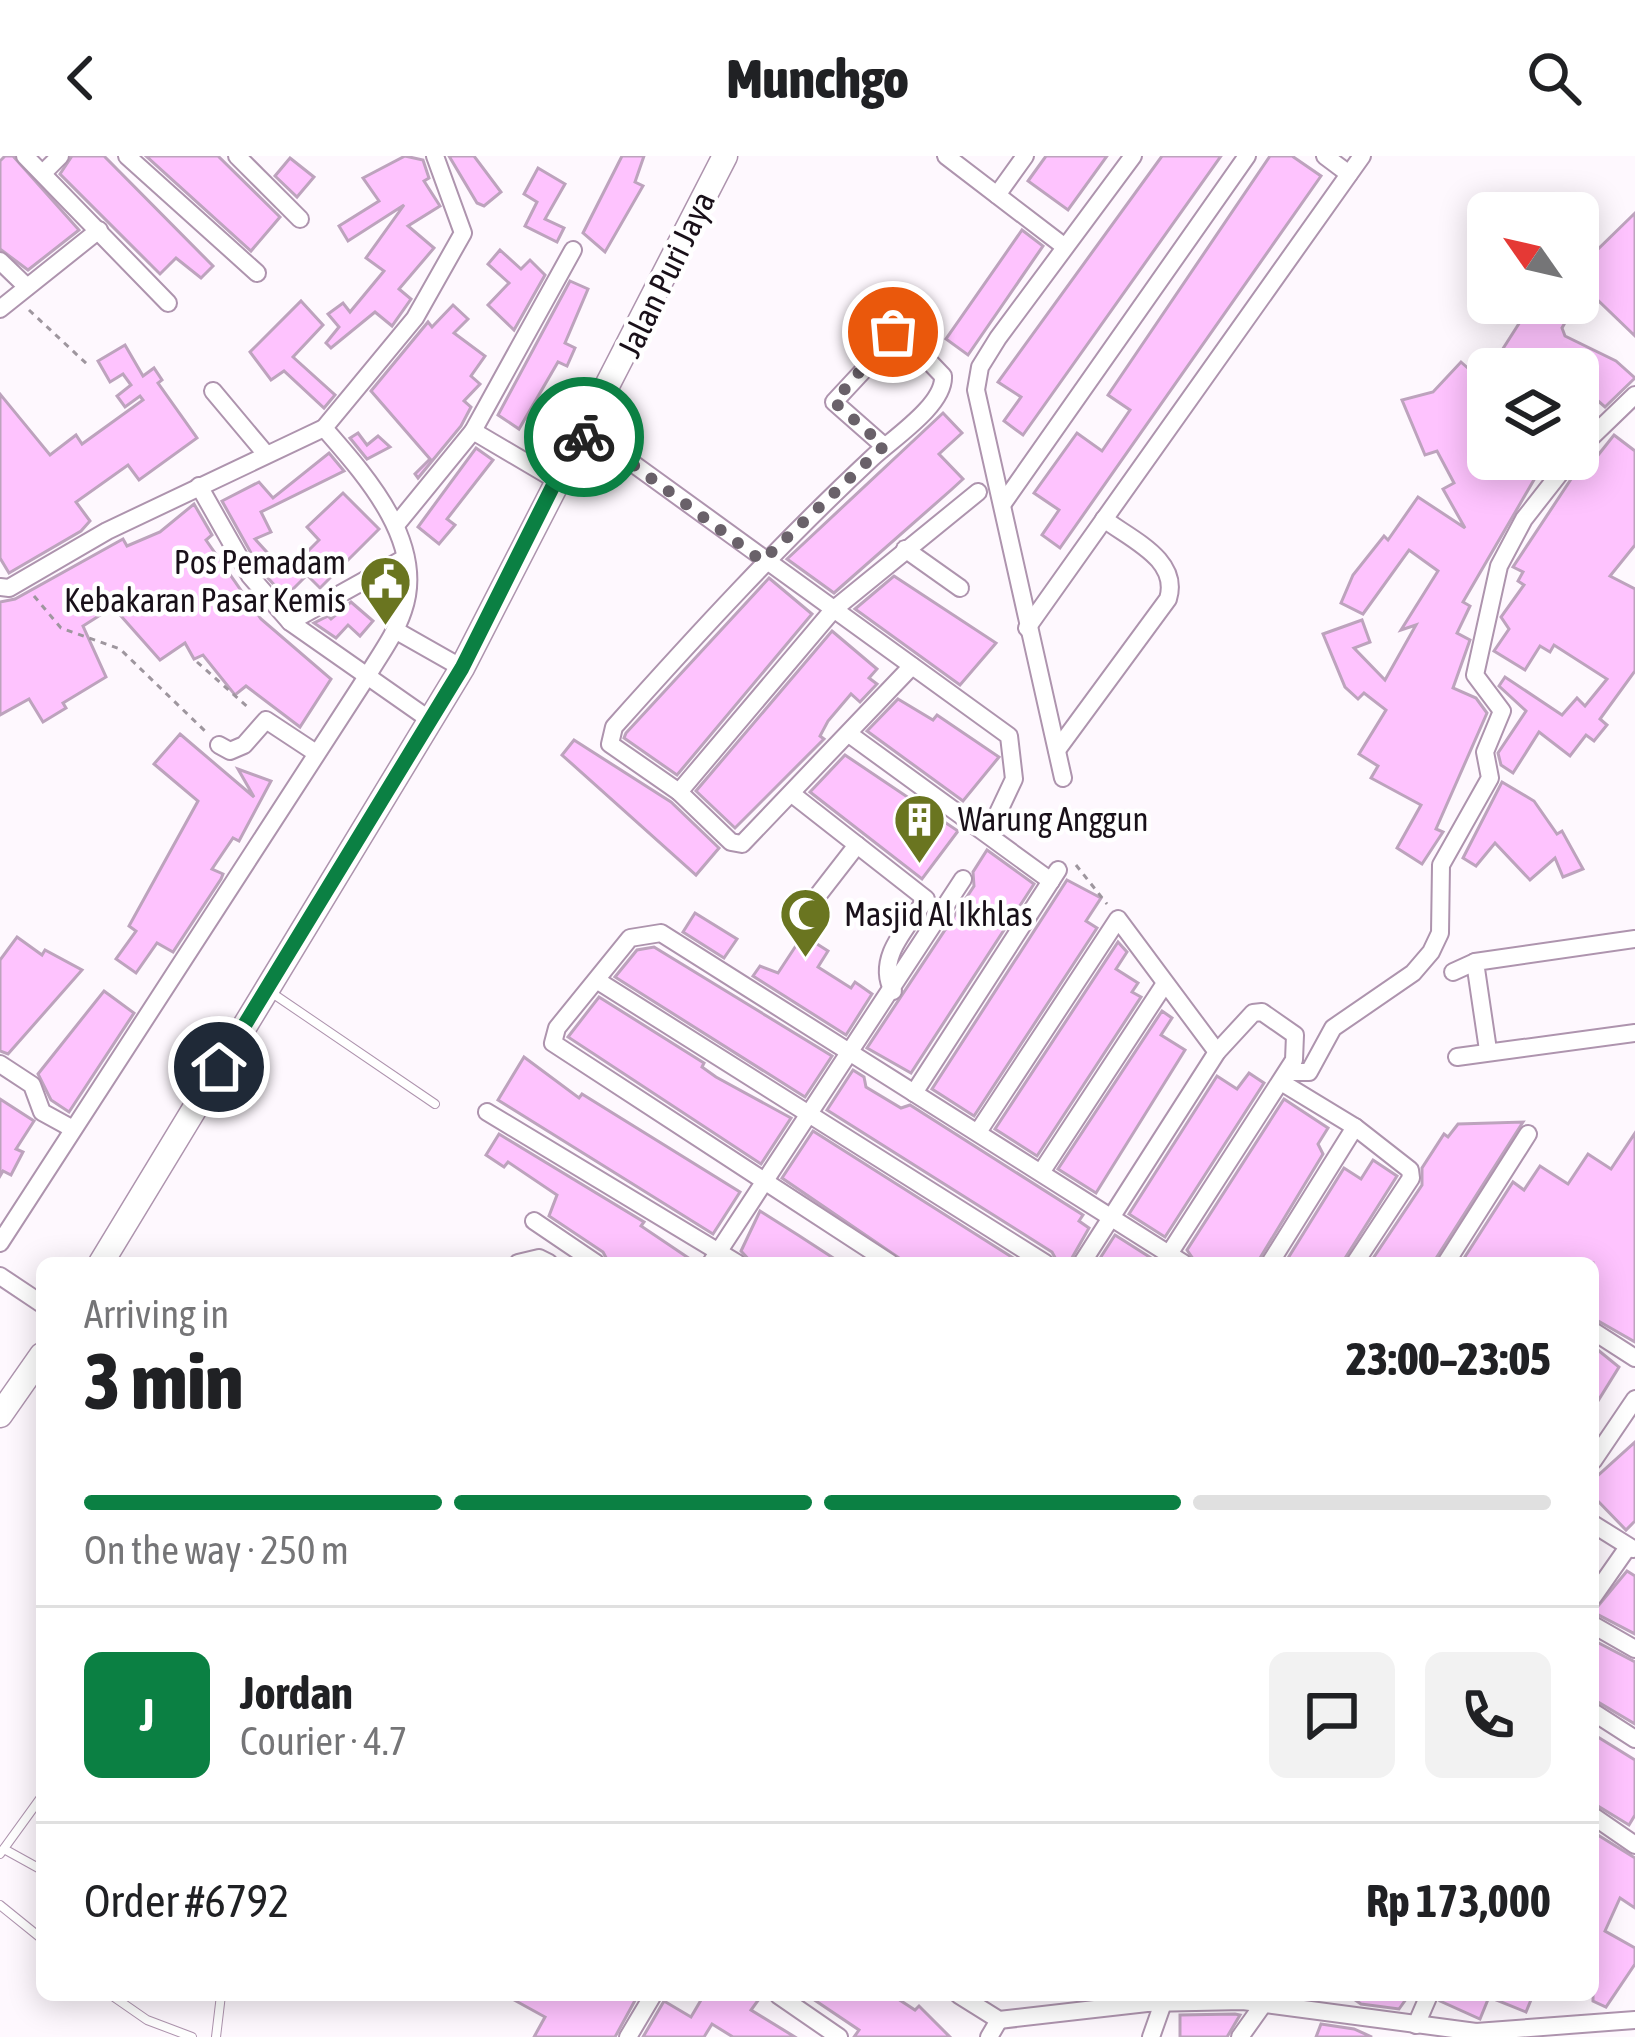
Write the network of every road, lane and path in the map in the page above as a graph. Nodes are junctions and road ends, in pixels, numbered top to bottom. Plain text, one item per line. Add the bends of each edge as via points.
1 (25, 156) edge
2 (60, 156) edge
3 (127, 156) edge
4 (236, 156) edge
5 (435, 156) edge
6 (724, 156) edge
7 (946, 156) edge
8 (1025, 156) edge
9 (1133, 156) edge
10 (1246, 156) edge
11 (1325, 156) edge
12 (1362, 156) edge
13 (44, 173) junction
14 (1349, 173) junction
15 (997, 195) junction
16 (300, 219) dead end
17 (99, 230) junction
18 (1065, 247) junction
19 (573, 250) dead end
20 (0, 261) edge
21 (256, 273) dead end
22 (14, 298) edge
23 (168, 303) dead end
24 (89, 367) dead end
25 (213, 391) dead end
26 (1632, 403) edge
27 (324, 428) junction
28 (473, 431) junction
29 (588, 431) junction
30 (1599, 432) edge
31 (884, 446) junction
32 (266, 452) junction
33 (546, 474) junction
34 (1555, 480) edge
35 (199, 486) junction
36 (979, 492) dead end
37 (1004, 502) junction
38 (1104, 519) junction
39 (397, 524) junction
40 (905, 549) junction
41 (403, 560) junction
42 (762, 561) junction
43 (22, 581) junction
44 (0, 586) edge
45 (960, 588) dead end
46 (833, 610) junction
47 (290, 622) junction
48 (1027, 628) junction
49 (398, 631) junction
50 (197, 662) dead end
51 (454, 664) junction
52 (912, 666) junction
53 (366, 678) junction
54 (266, 720) junction
55 (430, 721) junction
56 (849, 734) junction
57 (219, 745) joint
58 (1057, 750) junction
59 (316, 753) junction
60 (1063, 778) dead end
61 (679, 792) junction
62 (792, 794) junction
63 (989, 832) junction
64 (857, 845) junction
65 (1055, 876) junction
66 (964, 879) dead end
67 (1118, 919) junction
68 (798, 921) dead end
69 (1635, 939) edge
70 (1475, 962) junction
71 (1453, 972) dead end
72 (598, 981) junction
73 (1164, 985) junction
74 (266, 988) junction
75 (892, 992) junction
76 (1635, 1033) edge
77 (1488, 1050) junction
78 (1217, 1052) junction
79 (853, 1054) junction
80 (1457, 1057) dead end
81 (0, 1064) edge
82 (1289, 1066) junction
83 (914, 1094) junction
84 (435, 1104) dead end
85 (487, 1112) dead end
86 (812, 1114) junction
87 (1355, 1127) junction
88 (73, 1130) junction
89 (978, 1132) junction
90 (1528, 1134) dead end
91 (1042, 1172) junction
92 (766, 1183) junction
93 (1111, 1216) junction
94 (534, 1220) dead end
95 (0, 1243) edge
96 (104, 1257) edge
97 (587, 1257) edge
98 (715, 1257) edge
99 (881, 1257) edge
100 (1036, 1257) edge
101 (1086, 1257) edge
102 (1174, 1257) edge
103 (1177, 1257) edge
104 (1274, 1257) edge
105 (1359, 1257) edge
106 (1451, 1257) edge
107 (0, 1276) edge
108 (36, 1300) edge
109 (1599, 1334) edge
110 (1635, 1358) edge
111 (36, 1364) edge
112 (1634, 1401) edge
113 (0, 1415) edge
114 (1599, 1452) edge
115 (1599, 1528) edge
116 (1631, 1548) edge
117 (1599, 1589) edge
118 (1599, 1628) edge
119 (1635, 1649) edge
120 (1599, 1716) edge
121 (1635, 1739) edge
122 (36, 1804) edge
123 (1599, 1820) edge
124 (1635, 1844) edge
125 (2, 1852) edge
126 (36, 1867) edge
127 (0, 1905) edge
128 (36, 1934) edge
129 (120, 2001) edge
130 (220, 2001) edge
131 (649, 2001) edge
132 (787, 2001) edge
133 (974, 2001) edge
134 (1146, 2001) edge
135 (1154, 2001) edge
136 (1251, 2001) edge
137 (1257, 2001) edge
138 (1325, 2001) edge
139 (1426, 2001) edge
140 (1318, 2012) junction
141 (999, 2020) junction
142 (1635, 2020) edge
143 (1416, 2025) junction
144 (192, 2037) edge
145 (216, 2037) edge
146 (628, 2037) edge
147 (839, 2037) edge
148 (989, 2037) edge
149 (1151, 2037) edge
150 (1240, 2037) edge

1 - 13 street
2 - 13 street
3 - 21 street
4 - 16 street
5 - 27 street via 464,224 459,243 415,318
6 - 29 street, Jalan Puri Jaya
7 - 15 street
8 - 15 street
9 - 18 street
10 - 37 street
11 - 14 street
12 - 14 street
13 - 17 street
14 - 38 street
15 - 18 street
17 - 22 street
17 - 23 street
18 - 37 street via 980,367 976,390
19 - 28 street
20 - 22 street
22 - 24 path
25 - 32 street
26 - 30 street
27 - 32 street
27 - 39 street
28 - 33 street
28 - 39 street
29 - 33 street, Jalan Puri Jaya
29 - 42 street
31 - 31 street via 944,385 900,331 834,402
31 - 42 street
32 - 35 street
33 - 51 street, Jalan Puri Jaya
34 - 82 street via 1514,535 1494,582 1475,675 1502,711 1485,752 1490,778 1442,865 1440,933 1413,973 1334,1028 1309,1072
35 - 43 street
35 - 47 street via 250,576
36 - 40 street
37 - 48 street
38 - 48 street
38 - 58 street via 1168,567 1173,583
39 - 41 street
40 - 45 street
40 - 46 street
41 - 47 street
41 - 49 street via 408,588
42 - 46 street
42 - 61 street via 609,736 614,749
43 - 44 street
43 - 57 path via 61,628 120,650
46 - 52 street
46 - 61 street
47 - 53 street
48 - 58 street
49 - 51 street
49 - 53 street
50 - 54 path
51 - 55 street, Jalan Puri Jaya
52 - 56 street
52 - 63 street via 1009,736 1014,779
53 - 55 street
53 - 59 street
54 - 57 street via 244,746
54 - 59 street
55 - 74 street, Jalan Puri Jaya
56 - 62 street
56 - 63 street
58 - 60 street
59 - 88 street
61 - 62 street via 742,844
62 - 64 street
63 - 65 street
64 - 68 street
64 - 75 street via 926,899 887,962
65 - 67 path via 1078,866
65 - 83 street
66 - 75 street
67 - 73 street
67 - 89 street
69 - 70 street
70 - 71 street
70 - 77 street
72 - 79 street via 631,938 661,933
72 - 86 street
72 - 92 street via 553,1036 560,1052
73 - 78 street
73 - 91 street
74 - 84 lane
74 - 96 street, Jalan Puri Jaya
75 - 79 street
76 - 77 street
77 - 80 street
78 - 82 street via 1257,1011 1295,1035
78 - 93 street
79 - 83 street
79 - 86 street
81 - 88 street via 32,1085 41,1112
82 - 87 street
82 - 103 street
83 - 89 street
85 - 98 street
86 - 92 street
86 - 100 street
87 - 104 street
87 - 105 street via 1411,1178
88 - 95 street
89 - 91 street
90 - 106 street
91 - 93 street
92 - 98 street
92 - 99 street
93 - 101 street
93 - 102 street
94 - 97 street
107 - 108 street
109 - 110 street
111 - 113 street
112 - 114 street
115 - 116 street
116 - 117 street
118 - 119 street
120 - 121 street
122 - 125 lane
123 - 124 street
125 - 126 lane
127 - 128 lane
129 - 144 lane
130 - 145 lane
131 - 146 street
132 - 147 street
133 - 141 street
134 - 141 street
135 - 149 street
136 - 150 street
137 - 140 street
138 - 140 street
139 - 143 street
140 - 143 street
141 - 148 street
142 - 143 street via 1526,2032

